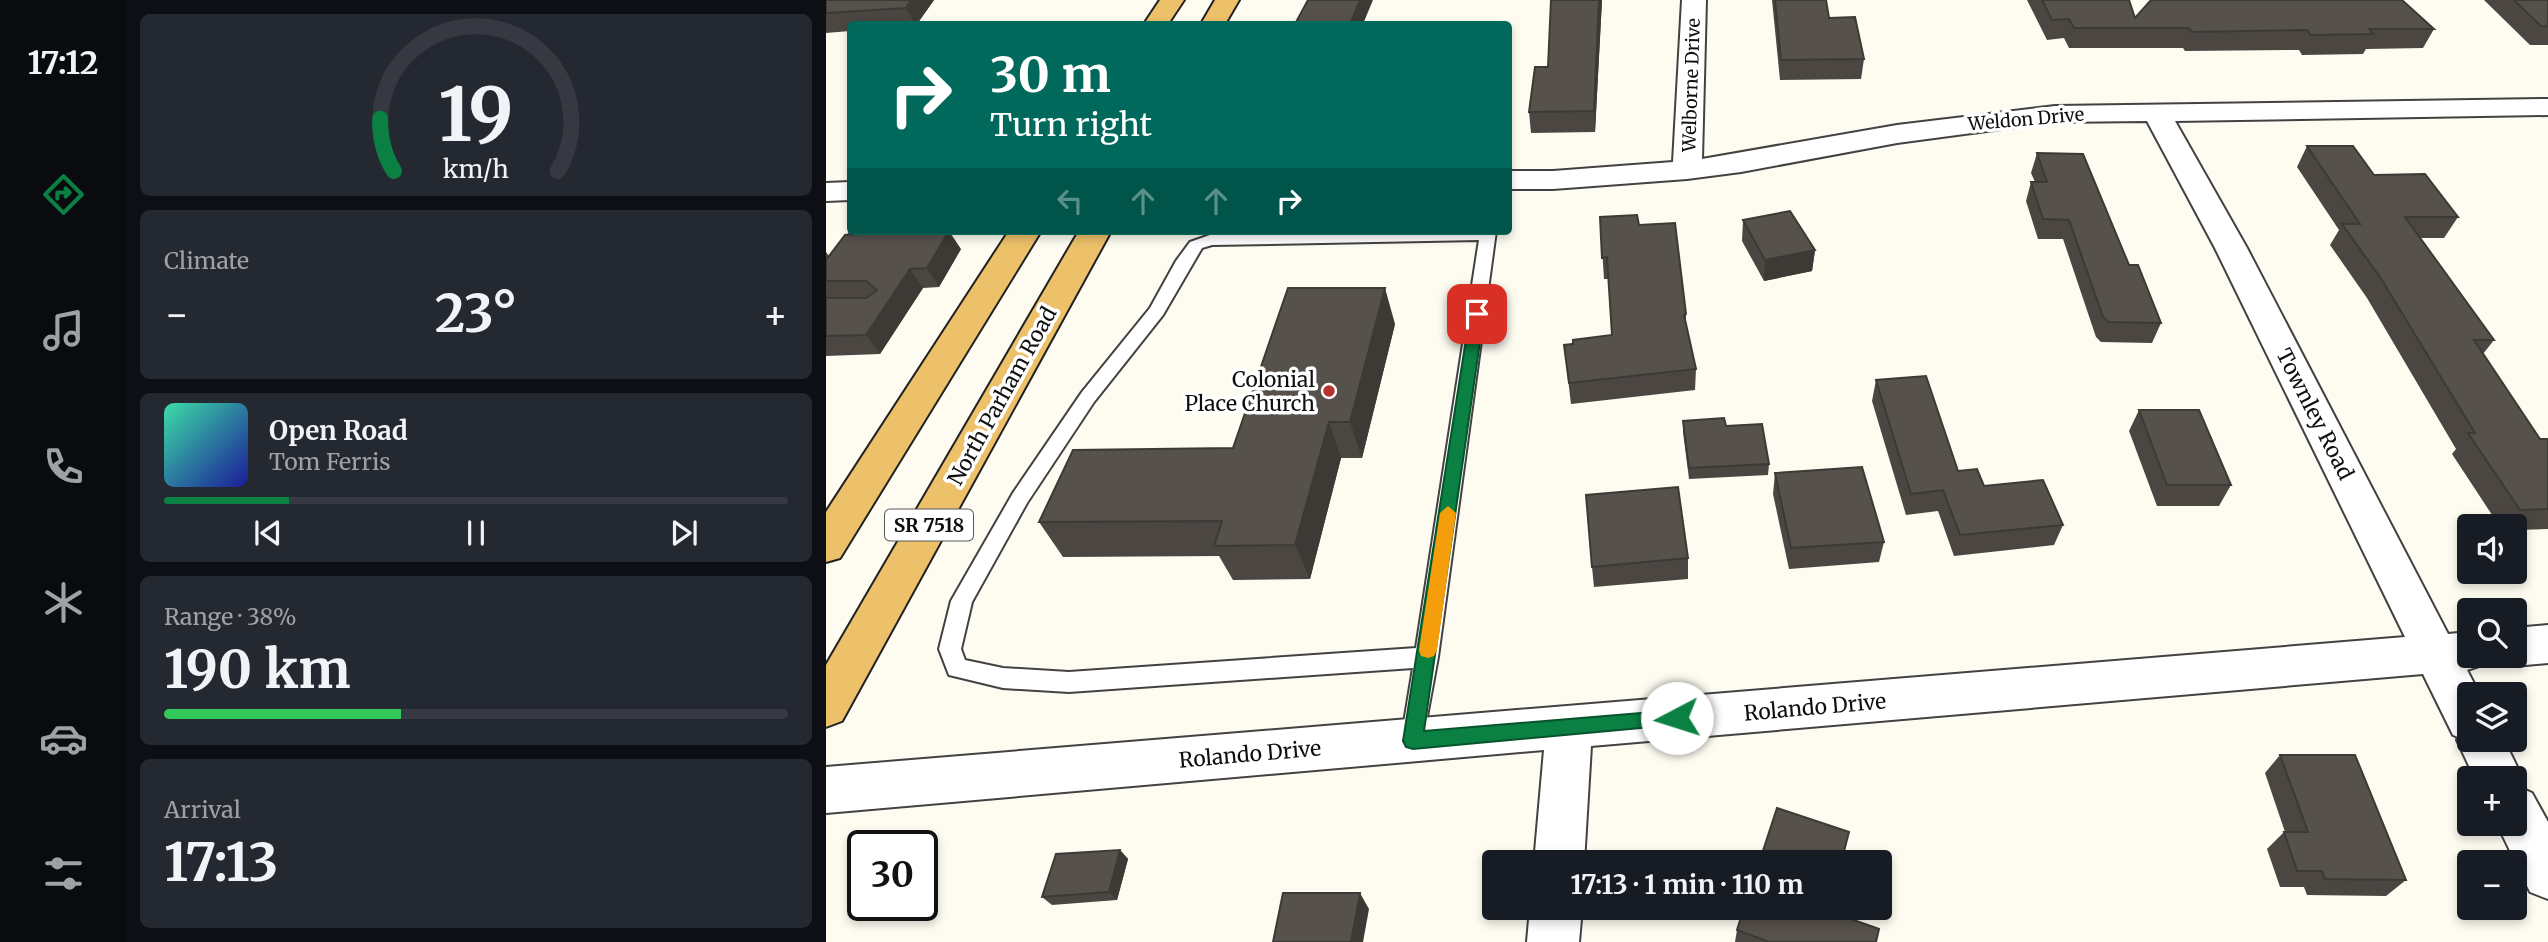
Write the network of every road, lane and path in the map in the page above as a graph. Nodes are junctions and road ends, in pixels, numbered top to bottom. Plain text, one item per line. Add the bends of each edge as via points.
1 (1172, 0) edge
2 (1227, 0) edge
3 (1694, 0) edge
4 (1158, 21) edge
5 (1215, 21) edge
6 (2548, 107) edge
7 (2156, 111) junction
8 (1687, 170) junction
9 (1512, 180) edge
10 (847, 191) edge
11 (826, 192) edge
12 (857, 235) edge
13 (1022, 235) edge
14 (1093, 235) edge
15 (1409, 235) edge
16 (1489, 235) edge
17 (826, 282) edge
18 (826, 546) edge
19 (2548, 644) edge
20 (2527, 646) edge
21 (2452, 652) edge
22 (1427, 657) junction
23 (2460, 682) edge
24 (826, 707) edge
25 (1569, 728) junction
26 (1413, 741) junction
27 (826, 790) edge
28 (2527, 833) edge
29 (1560, 850) edge
30 (2548, 874) edge
31 (1555, 920) edge
32 (1553, 942) edge

1 - 4 highway
2 - 5 highway
3 - 8 street, Welborne Drive
6 - 7 street, Weldon Drive
7 - 8 street, Weldon Drive via 1981,122
7 - 21 street, Townley Road
8 - 9 street, Weldon Drive
10 - 11 street
12 - 17 lane
13 - 18 highway, SR 7518
14 - 24 highway, North Parham Road / SR 7518
15 - 22 lane via 1210,240 1196,245 1157,311 1088,397 1020,498 962,601 950,649 957,667 1003,678 1069,682
16 - 22 lane
19 - 20 street
21 - 23 street, Townley Road
21 - 25 street, Rolando Drive
22 - 26 lane
25 - 26 street, Rolando Drive
25 - 29 street
26 - 27 street, Rolando Drive
28 - 30 street
31 - 32 street

